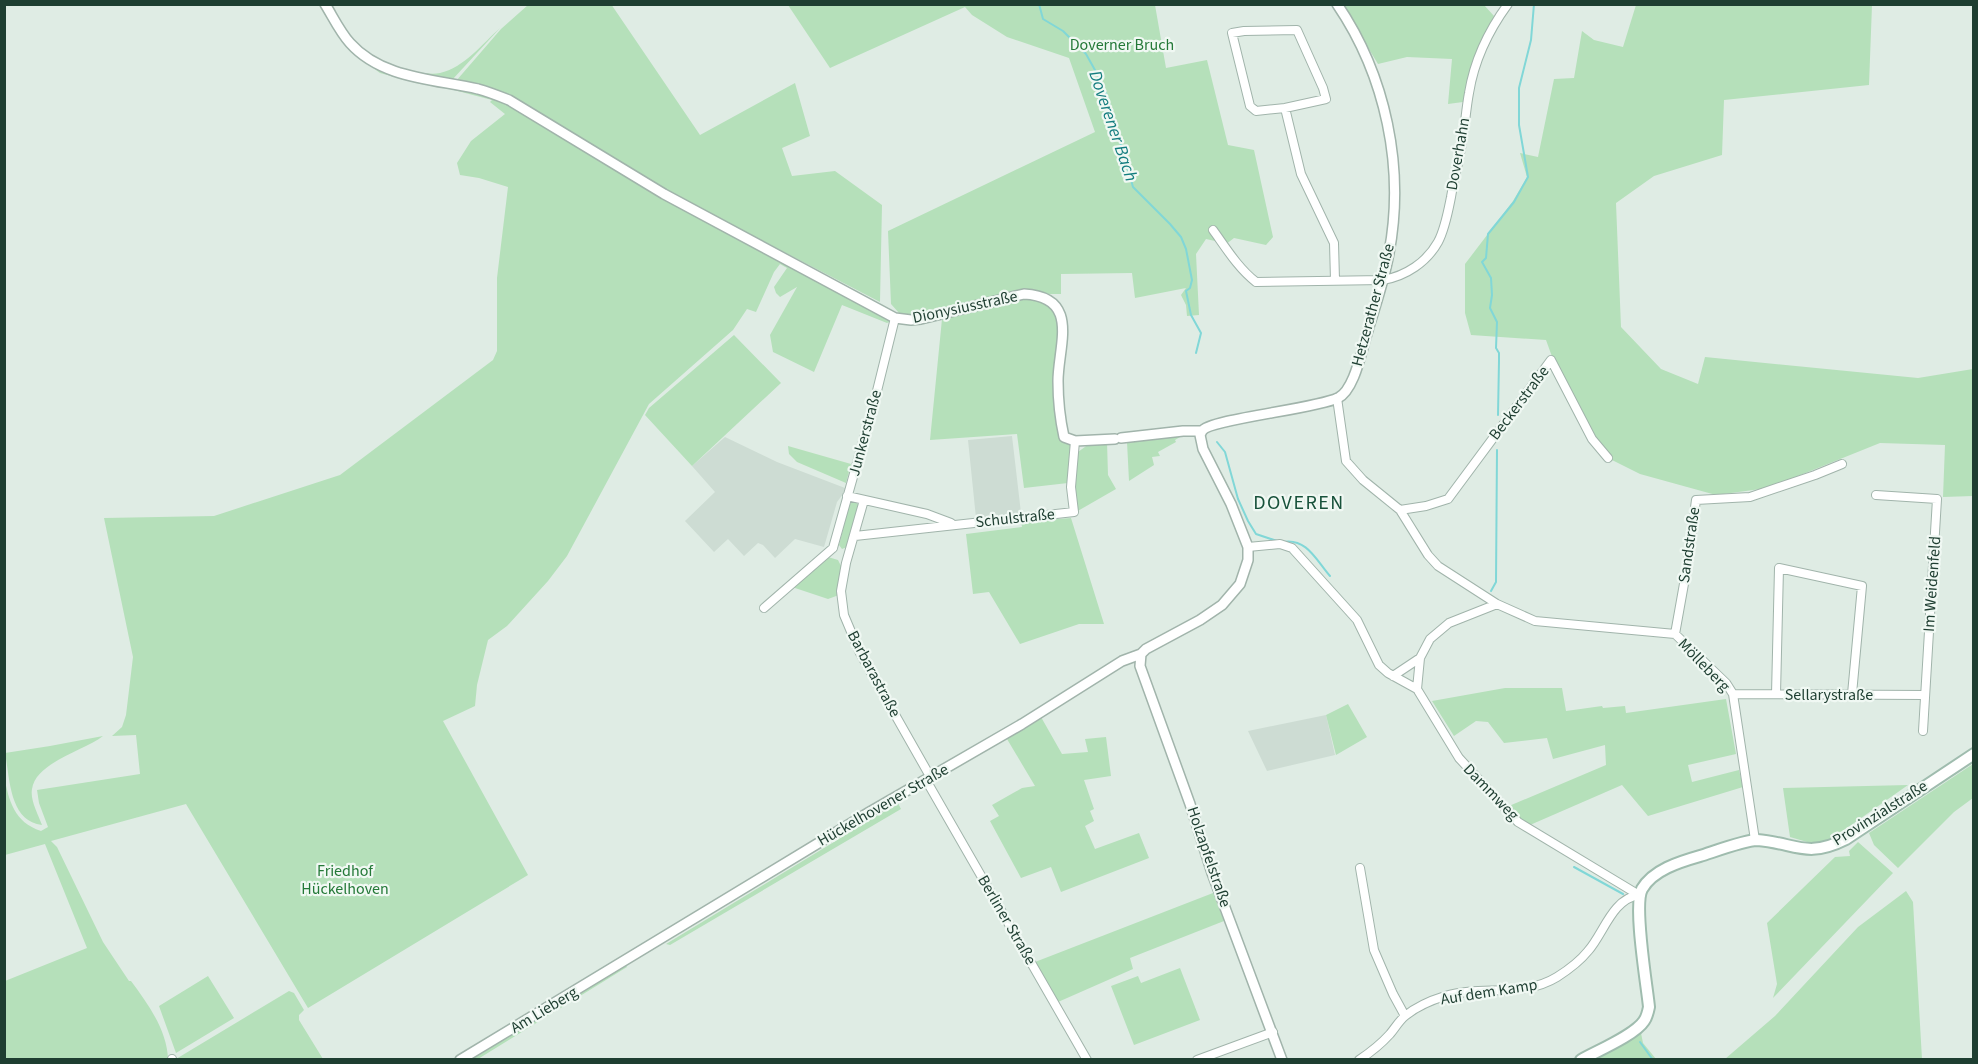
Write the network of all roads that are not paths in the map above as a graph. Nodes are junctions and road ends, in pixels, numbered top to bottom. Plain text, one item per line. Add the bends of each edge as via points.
1 (325, 4) edge
2 (1337, 4) edge
3 (1508, 4) edge
4 (1285, 108) junction
5 (1213, 230) dead end
6 (1335, 280) junction
7 (1383, 280) junction
8 (895, 318) junction
9 (1337, 398) junction
10 (1202, 431) junction
11 (1075, 441) junction
12 (1608, 458) dead end
13 (1842, 464) dead end
14 (1876, 495) dead end
15 (848, 496) junction
16 (864, 500) junction
17 (1400, 510) junction
18 (956, 524) junction
19 (855, 536) junction
20 (1248, 547) junction
21 (833, 548) junction
22 (846, 563) junction
23 (1497, 604) junction
24 (764, 608) dead end
25 (1675, 634) junction
26 (1141, 654) junction
27 (1420, 658) junction
28 (1393, 676) junction
29 (1417, 689) junction
30 (1733, 694) junction
31 (1776, 694) junction
32 (1852, 694) junction
33 (1925, 695) junction
34 (1923, 731) dead end
35 (1974, 754) edge
36 (928, 779) junction
37 (1755, 840) junction
38 (1360, 868) dead end
39 (1636, 896) junction
40 (626, 960) joint
41 (1405, 1016) junction
42 (1273, 1032) junction
43 (460, 1059) edge
44 (1087, 1059) edge
45 (1197, 1059) edge
46 (1282, 1059) edge
47 (1359, 1059) edge
48 (1581, 1059) edge

1 - 8 street, Dionysiusstraße via 351,44 376,64 509,100 664,194
2 - 7 street, Hetzerather Straße via 1354,28 1368,61 1387,122 1394,187 1390,252
3 - 7 street, Doverhahn via 1494,23 1469,91 1460,153 1439,241 1427,258 1411,270
4 - 4 street via 1326,99 1297,30 1232,33 1250,106 1256,111
4 - 6 street via 1301,174 1334,243
5 - 6 street, Doverhahn via 1256,282
6 - 7 street, Doverhahn
7 - 9 street, Hetzerather Straße via 1350,385
8 - 11 street, Dionysiusstraße via 921,319 1024,294 1047,300 1059,312 1063,329 1058,379 1060,418 1064,437
8 - 15 street, Junkerstraße
9 - 10 street via 1225,422
9 - 17 street, Mölleberg via 1346,461
10 - 11 street
10 - 20 street via 1203,449
11 - 18 street, Schulstraße via 1071,487 1074,512
12 - 17 street, Beckerstraße via 1592,439 1551,360 1448,499
13 - 25 street, Sandstraße via 1750,497 1696,500
14 - 33 street, Im Weidenfeld via 1937,499
15 - 16 street, Schulstraße
15 - 21 street, Junkerstraße
16 - 18 street, Schulstraße
16 - 19 street, Barbarastraße
17 - 23 street, Mölleberg via 1438,566
18 - 19 street, Schulstraße
19 - 22 street, Barbarastraße
20 - 26 street, Hückelhovener Straße via 1243,578 1226,600 1212,613
20 - 28 street via 1280,544 1292,548 1357,620 1379,665
21 - 22 street
21 - 24 street
22 - 36 street, Barbarastraße via 841,591 844,615 860,653
23 - 25 street, Mölleberg via 1535,621
23 - 27 street via 1449,623 1430,639
25 - 30 street, Mölleberg
26 - 36 street, Hückelhovener Straße via 1122,661
26 - 42 street, Holzapfelstraße via 1140,666 1212,873
27 - 28 street
27 - 29 street
28 - 29 street
29 - 39 street, Dammweg via 1459,758 1518,822
30 - 31 street, Sellarystraße
30 - 37 street, Mölleberg
31 - 32 street, Sellarystraße
31 - 32 street via 1779,568 1862,586
32 - 33 street, Sellarystraße
33 - 34 street, Im Weidenfeld
35 - 37 main road, Provinzialstraße via 1833,845 1816,850
36 - 40 street, Hückelhovener Straße
36 - 44 street, Berliner Straße
37 - 39 main road, Provinzialstraße via 1665,869
38 - 41 street via 1374,950
39 - 41 street, Auf dem Kamp via 1612,914 1588,951 1555,978 1539,986 1514,990 1448,995
39 - 48 main road via 1649,1007 1641,1024
40 - 43 street, Am Lieberg
41 - 47 street, Auf dem Kamp via 1380,1045
42 - 45 street
42 - 46 street, Holzapfelstraße

